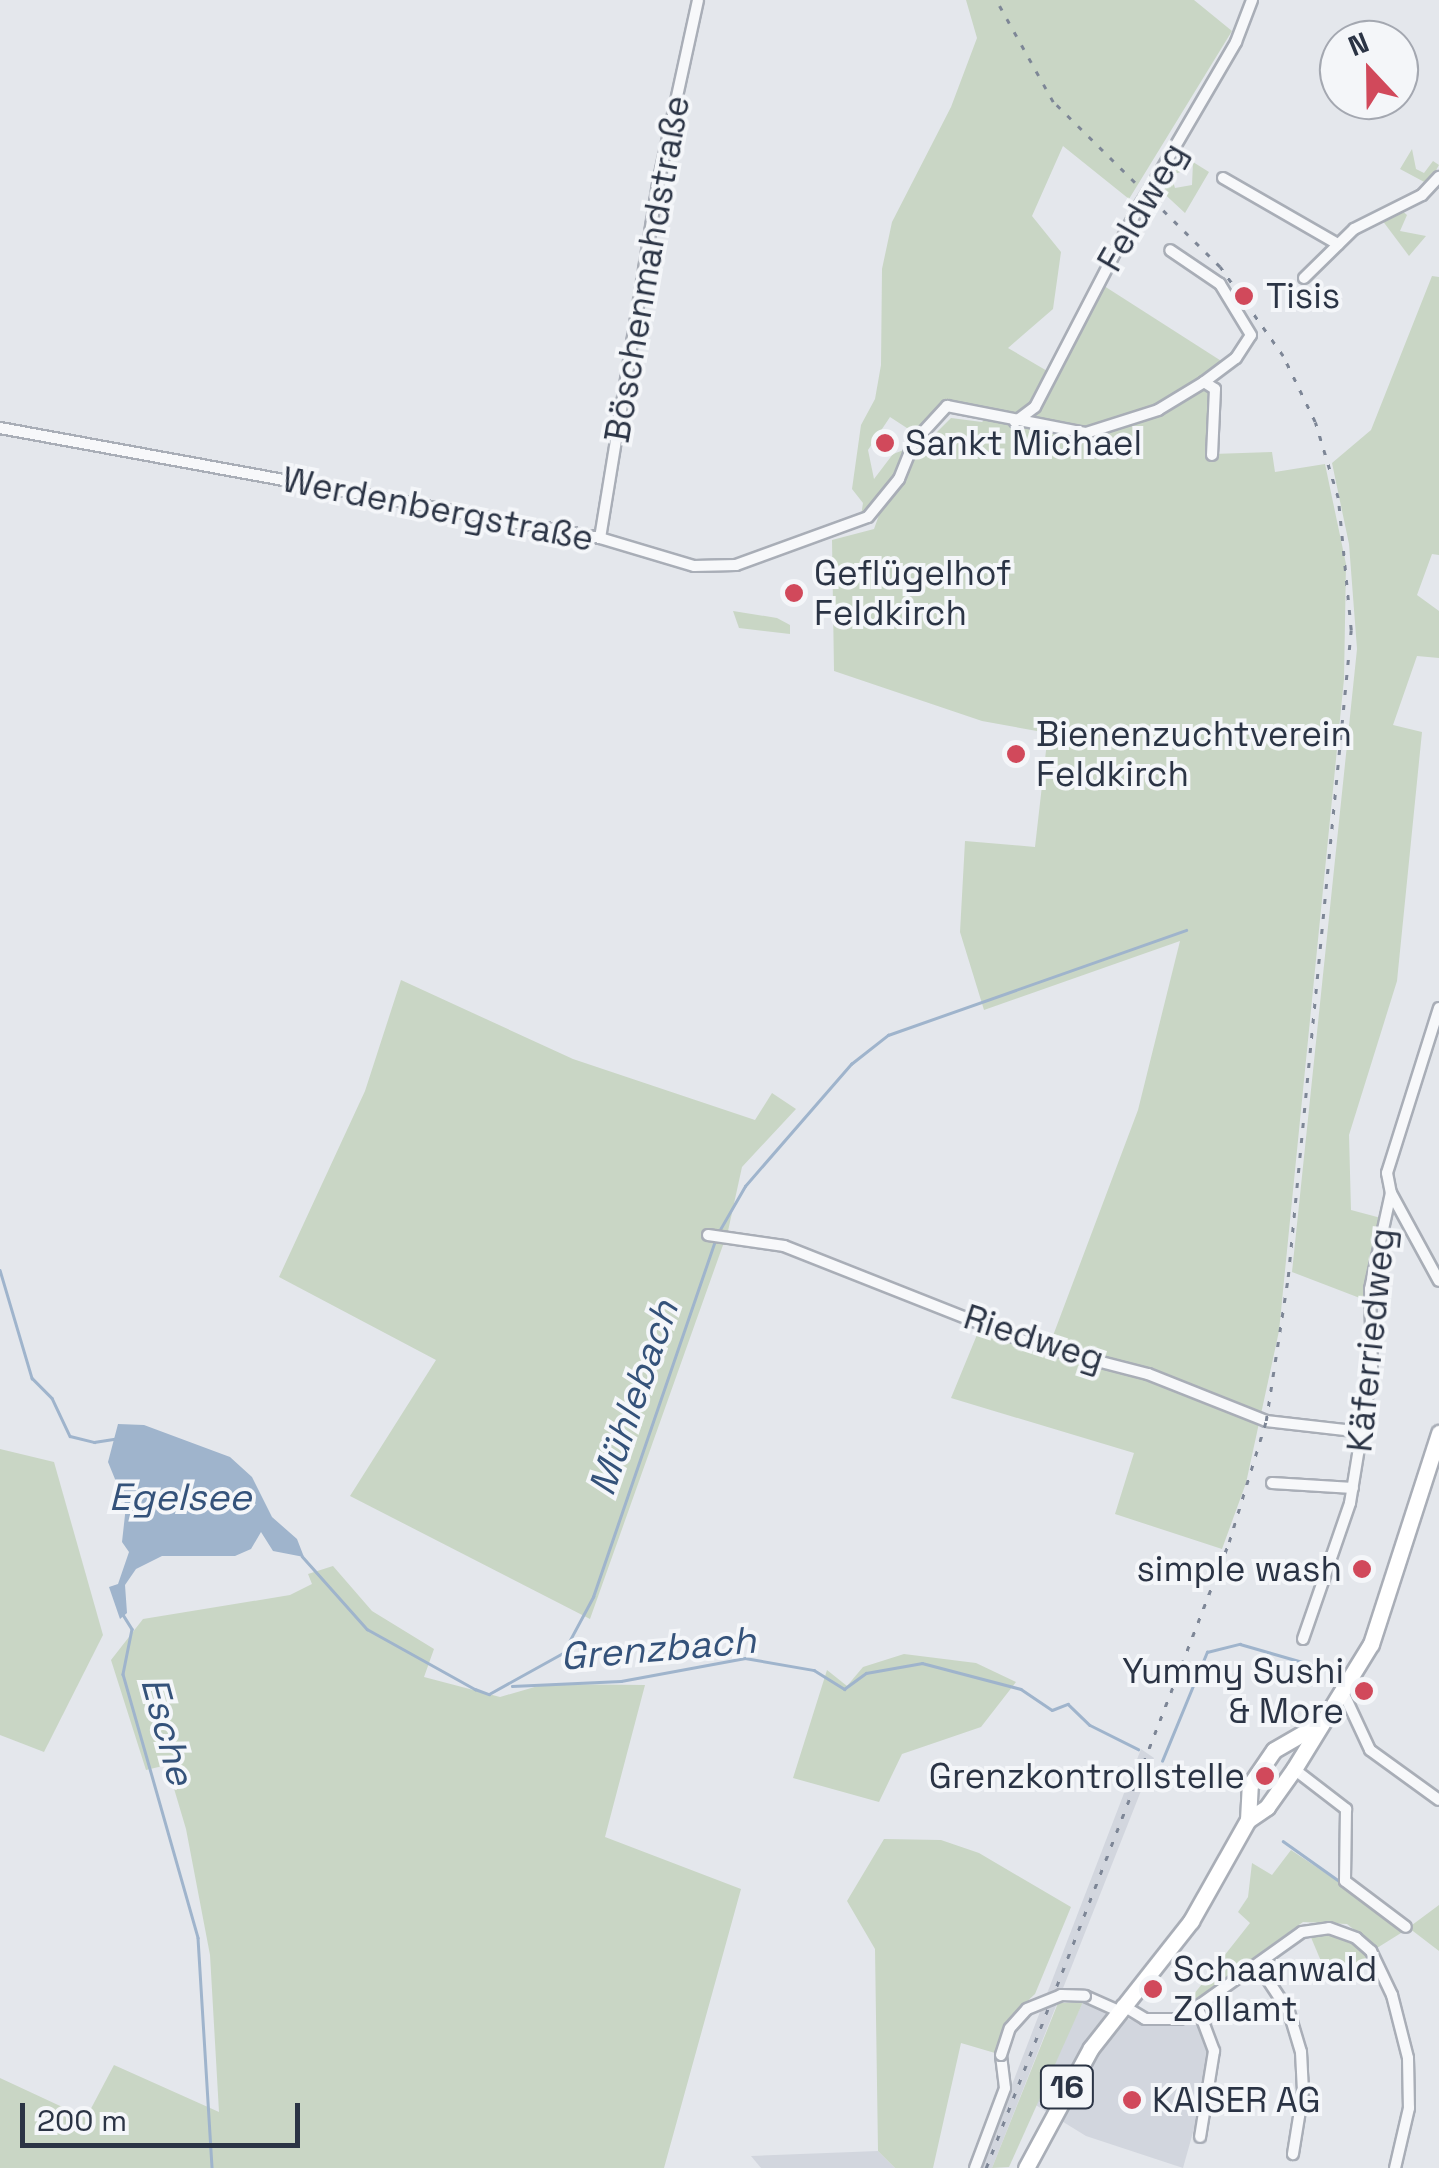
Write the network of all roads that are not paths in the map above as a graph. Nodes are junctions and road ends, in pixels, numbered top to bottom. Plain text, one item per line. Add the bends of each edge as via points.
1 (698, 0) edge
2 (1252, 0) edge
3 (1223, 178) dead end
4 (1439, 178) edge
5 (1422, 195) junction
6 (1439, 198) edge
7 (1338, 244) junction
8 (1170, 250) dead end
9 (1304, 278) dead end
10 (1204, 382) junction
11 (1030, 413) junction
12 (1014, 422) junction
13 (0, 428) edge
14 (1037, 428) junction
15 (1212, 455) dead end
16 (600, 538) junction
17 (1439, 1008) edge
18 (1391, 1192) junction
19 (714, 1235) dead end
20 (1439, 1281) edge
21 (1362, 1432) junction
22 (1439, 1434) edge
23 (1433, 1474) edge
24 (1272, 1484) dead end
25 (1353, 1488) junction
26 (1303, 1639) dead end
27 (1343, 1692) junction
28 (1319, 1724) junction
29 (1294, 1769) junction
30 (1439, 1800) edge
31 (1248, 1820) junction
32 (1406, 1927) dead end
33 (1258, 1965) junction
34 (1119, 2007) junction
35 (1199, 2011) junction
36 (1200, 2137) dead end
37 (1294, 2154) dead end
38 (975, 2168) edge
39 (1026, 2168) edge
40 (1395, 2168) edge

1 - 16 street, Böschenmahdstraße via 659,179
2 - 11 street, Feldweg, bridge via 1236,42 1138,208
3 - 7 street
4 - 5 street
5 - 6 street
5 - 7 street
7 - 9 street
8 - 10 street via 1220,284 1251,335 1236,358
10 - 14 street via 1158,410 1099,432
10 - 15 street via 1215,389
11 - 12 street
11 - 14 street
12 - 14 street
12 - 16 street, Werdenbergstraße via 961,404 947,406 914,442 868,518 717,566
13 - 16 street, Werdenbergstraße
17 - 18 street, Käferriedweg via 1392,1145
18 - 20 street
18 - 21 street, Käferriedweg via 1370,1288 1372,1369
19 - 21 street, Riedweg via 800,1251 1031,1344 1148,1374 1266,1421
21 - 25 street, Käferriedweg
22 - 23 main road
23 - 27 main road via 1381,1621
24 - 25 street, Käferriedweg
25 - 26 street, Käferriedweg
27 - 28 main road
27 - 30 street via 1370,1750
28 - 29 main road
28 - 31 main road via 1274,1750 1250,1786
29 - 31 main road via 1267,1807
29 - 32 street via 1346,1809 1345,1881
31 - 34 main road, 16 via 1190,1920
33 - 35 street
33 - 37 street via 1289,2012 1301,2052 1303,2099
33 - 40 street via 1311,1929 1339,1930 1371,1951 1399,2012 1408,2058 1409,2108
34 - 35 street via 1158,2021
34 - 38 street, bridge via 1061,1995 1027,2008 1010,2028 1001,2055 1005,2088
34 - 39 main road, 16
35 - 36 street via 1214,2050

